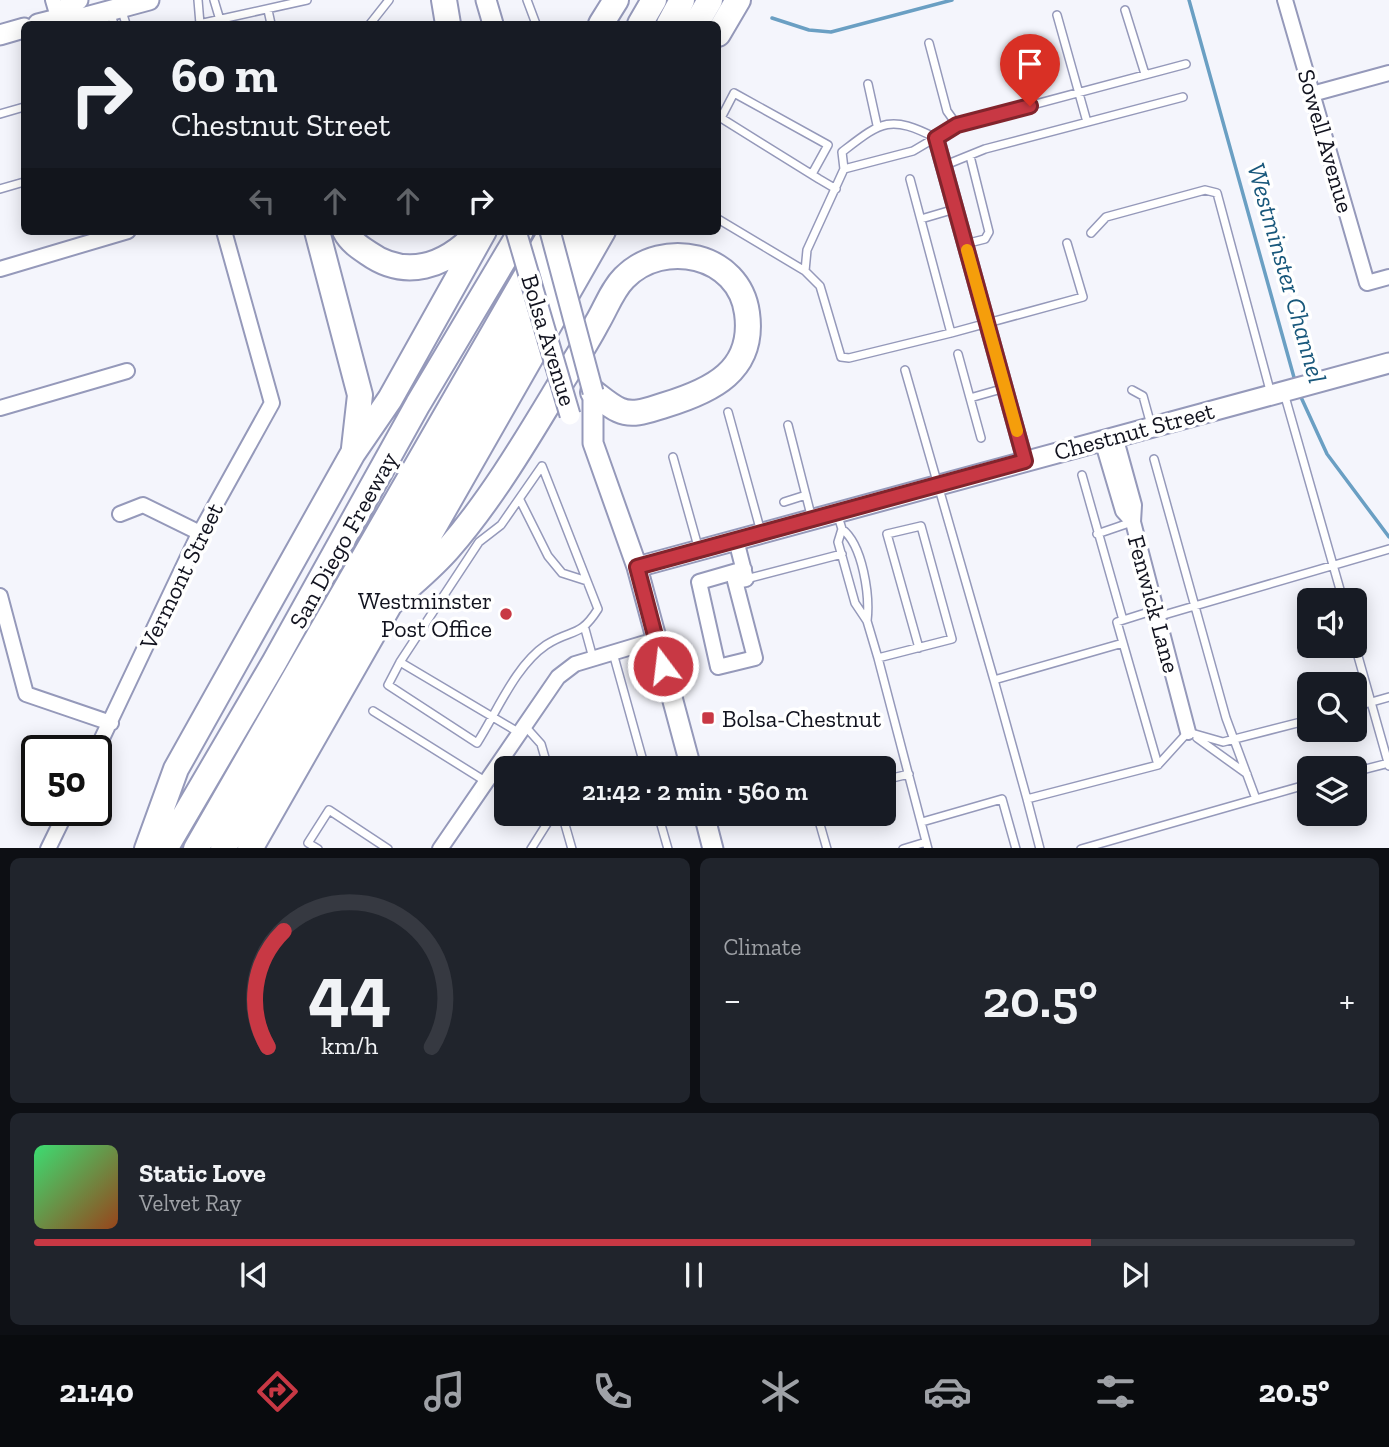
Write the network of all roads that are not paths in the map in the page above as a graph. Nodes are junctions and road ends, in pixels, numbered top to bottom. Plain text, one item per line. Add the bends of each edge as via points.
1 (78, 0) edge
2 (149, 0) edge
3 (198, 0) edge
4 (214, 0) edge
5 (307, 0) edge
6 (389, 0) edge
7 (443, 0) edge
8 (454, 0) edge
9 (486, 0) edge
10 (527, 0) edge
11 (616, 0) edge
12 (654, 0) edge
13 (710, 0) edge
14 (737, 0) edge
15 (1284, 0) edge
16 (268, 10) junction
17 (1125, 10) dead end
18 (57, 14) edge
19 (1057, 15) dead end
20 (118, 17) edge
21 (220, 20) junction
22 (200, 21) edge
23 (215, 21) edge
24 (270, 21) edge
25 (372, 21) edge
26 (447, 21) edge
27 (459, 21) edge
28 (493, 21) edge
29 (535, 21) edge
30 (603, 21) edge
31 (642, 21) edge
32 (698, 21) edge
33 (21, 29) edge
34 (721, 29) edge
35 (0, 35) edge
36 (929, 43) dead end
37 (1186, 64) dead end
38 (1389, 73) edge
39 (1145, 74) junction
40 (868, 84) dead end
41 (1078, 93) junction
42 (1312, 94) junction
43 (1184, 96) dead end
44 (21, 108) edge
45 (0, 114) edge
46 (1087, 122) junction
47 (877, 125) junction
48 (957, 125) junction
49 (936, 138) junction
50 (828, 145) junction
51 (842, 152) junction
52 (970, 156) junction
53 (943, 166) junction
54 (844, 169) junction
55 (812, 174) junction
56 (910, 179) dead end
57 (21, 183) edge
58 (0, 189) edge
59 (836, 189) junction
60 (955, 209) junction
61 (921, 219) junction
62 (721, 221) edge
63 (1091, 233) dead end
64 (103, 235) edge
65 (225, 235) edge
66 (318, 235) edge
67 (348, 235) edge
68 (474, 235) edge
69 (482, 235) edge
70 (517, 235) edge
71 (520, 235) edge
72 (549, 235) edge
73 (552, 235) edge
74 (577, 235) edge
75 (601, 235) edge
76 (1067, 243) dead end
77 (965, 244) junction
78 (0, 268) edge
79 (805, 271) junction
80 (1389, 277) edge
81 (987, 325) junction
82 (951, 333) junction
83 (958, 354) dead end
84 (1389, 363) edge
85 (905, 370) dead end
86 (127, 371) dead end
87 (1005, 388) junction
88 (1132, 390) dead end
89 (593, 392) junction
90 (1282, 393) junction
91 (970, 398) junction
92 (0, 408) edge
93 (728, 412) dead end
94 (788, 425) dead end
95 (1151, 426) junction
96 (981, 438) dead end
97 (1109, 438) junction
98 (593, 443) junction
99 (479, 444) junction
100 (353, 453) junction
101 (673, 457) dead end
102 (1154, 459) dead end
103 (1025, 461) junction
104 (1082, 475) dead end
105 (939, 484) junction
106 (806, 495) junction
107 (520, 500) junction
108 (784, 502) dead end
109 (120, 514) dead end
110 (414, 516) junction
111 (812, 519) junction
112 (839, 521) junction
113 (1133, 522) junction
114 (200, 533) junction
115 (762, 533) junction
116 (1097, 534) junction
117 (736, 540) junction
118 (1389, 549) edge
119 (699, 550) junction
120 (842, 554) junction
121 (1333, 564) junction
122 (637, 567) junction
123 (745, 574) junction
124 (587, 581) junction
125 (1340, 588) edge
126 (0, 596) edge
127 (391, 603) junction
128 (1194, 605) junction
129 (1155, 614) junction
130 (1123, 620) junction
131 (867, 621) junction
132 (585, 629) junction
133 (655, 640) junction
134 (1123, 643) junction
135 (919, 648) junction
136 (612, 653) junction
137 (593, 658) junction
138 (878, 658) junction
139 (1359, 658) edge
140 (400, 662) junction
141 (994, 680) junction
142 (1389, 697) edge
143 (1371, 702) junction
144 (1367, 703) edge
145 (373, 711) dead end
146 (494, 717) junction
147 (111, 723) junction
148 (1297, 723) edge
149 (521, 728) junction
150 (1188, 732) junction
151 (105, 735) edge
152 (1234, 740) junction
153 (544, 756) edge
154 (642, 756) edge
155 (688, 756) edge
156 (1389, 764) edge
157 (1158, 765) junction
158 (1367, 769) edge
159 (909, 774) junction
160 (1249, 775) junction
161 (489, 776) junction
162 (494, 777) edge
163 (896, 777) edge
164 (1297, 787) edge
165 (1027, 799) junction
166 (1255, 799) junction
167 (922, 822) junction
168 (59, 826) edge
169 (550, 826) edge
170 (563, 826) edge
171 (661, 826) edge
172 (707, 826) edge
173 (820, 826) edge
174 (927, 845) edge
175 (48, 848) edge
176 (147, 848) edge
177 (166, 848) edge
178 (197, 848) edge
179 (224, 848) edge
180 (251, 848) edge
181 (316, 848) edge
182 (386, 848) edge
183 (441, 848) edge
184 (532, 848) edge
185 (572, 848) edge
186 (668, 848) edge
187 (713, 848) edge
188 (827, 848) edge
189 (909, 848) edge
190 (1016, 848) edge
191 (1040, 848) edge
192 (1084, 848) edge

1 - 18 main road
2 - 20 main road
3 - 22 lane
4 - 21 lane
5 - 16 lane
6 - 25 lane
7 - 26 highway
8 - 27 main road
9 - 28 main road
10 - 29 lane
11 - 30 highway
12 - 31 highway
13 - 32 highway
14 - 34 highway
15 - 42 street, Sowell Avenue
16 - 21 lane
16 - 24 lane
17 - 39 lane
18 - 20 main road via 75,20
19 - 41 lane
21 - 23 lane
33 - 35 main road
36 - 48 lane via 947,111
37 - 39 lane
38 - 42 street
39 - 41 lane
40 - 47 lane
41 - 46 lane
41 - 48 lane
42 - 80 street, Sowell Avenue via 1367,283
43 - 46 lane
44 - 45 lane
46 - 52 lane
47 - 49 lane via 909,124
47 - 51 lane
48 - 49 lane
49 - 53 street
49 - 54 lane via 914,151
50 - 51 lane
50 - 55 lane
50 - 55 lane via 734,93 721,118
51 - 54 lane
52 - 53 lane
52 - 77 lane via 989,232 985,239
53 - 60 street
54 - 59 lane
55 - 59 lane
56 - 61 lane
57 - 58 lane
59 - 79 lane via 807,250
60 - 61 lane
60 - 77 street
61 - 82 lane
62 - 79 lane
63 - 90 lane via 1106,217 1205,190 1217,193
64 - 78 street
65 - 114 street, Vermont Street via 272,403
66 - 100 highway via 360,395
67 - 68 highway via 376,258 409,269 451,255
69 - 100 highway via 390,399
70 - 177 highway, San Diego Freeway
71 - 98 main road, Bolsa Avenue, bridge via 570,415
72 - 178 highway
73 - 89 main road, Bolsa Avenue, bridge
74 - 110 highway
75 - 99 highway
76 - 81 lane via 1083,297
77 - 81 street
79 - 82 lane via 820,286 841,357
81 - 82 lane
81 - 87 street
83 - 91 lane
84 - 90 main road, Chestnut Street
85 - 105 lane
86 - 92 street
87 - 91 lane
87 - 103 street
88 - 95 lane via 1143,396
89 - 98 main road, Bolsa Avenue
89 - 127 highway via 619,411 636,412 715,387 745,350 747,310 739,290 724,272 691,256 668,254 651,259 623,278 513,461 449,548
90 - 95 main road, Chestnut Street
90 - 121 lane
91 - 96 lane
93 - 115 lane
94 - 106 lane
95 - 97 main road, Chestnut Street
97 - 103 main road, Chestnut Street
97 - 113 street, Fenwick Lane via 1123,511
98 - 122 main road, Bolsa Avenue
99 - 110 highway
99 - 127 highway
100 - 176 highway via 176,769
101 - 119 lane
102 - 128 lane
103 - 105 main road, Chestnut Street
104 - 116 lane
105 - 112 main road, Chestnut Street
105 - 141 lane
106 - 108 lane
106 - 111 lane
107 - 124 lane via 548,556 564,574
107 - 124 lane via 542,466
107 - 140 lane via 501,525 479,542
109 - 114 street via 143,505
110 - 179 highway
111 - 112 main road, Chestnut Street
111 - 115 main road, Chestnut Street
112 - 120 lane
112 - 131 lane via 852,537 869,598
113 - 116 lane
113 - 129 street, Fenwick Lane
114 - 147 street, Vermont Street
115 - 117 main road, Chestnut Street
116 - 130 lane
117 - 119 main road, Chestnut Street
117 - 123 street
118 - 121 lane
119 - 122 main road, Chestnut Street
120 - 123 lane
120 - 131 lane via 855,603
121 - 125 lane
121 - 128 lane
122 - 133 main road, Bolsa Avenue
123 - 123 street via 735,581 755,657 718,667 699,582
124 - 132 lane via 598,609
126 - 147 street via 26,694
127 - 180 highway
128 - 129 lane
128 - 152 lane
129 - 130 lane
129 - 150 street, Fenwick Lane
130 - 134 lane via 1117,622
131 - 138 lane
132 - 137 lane
132 - 146 lane via 546,645 527,664
133 - 136 street
133 - 155 main road, Bolsa Avenue
134 - 141 lane
134 - 157 lane
135 - 135 lane via 952,639 920,526 887,534
135 - 138 lane
136 - 137 street
136 - 154 lane
137 - 149 street via 558,677
138 - 159 lane
139 - 143 lane
140 - 146 lane
140 - 146 lane via 388,685 477,743
141 - 165 lane
142 - 143 lane
143 - 144 lane
143 - 156 lane
145 - 161 lane
146 - 149 lane
147 - 151 street, Vermont Street
148 - 152 lane
149 - 153 lane via 541,744
149 - 161 street
150 - 152 lane via 1215,741
150 - 157 lane
150 - 160 lane
152 - 160 lane
156 - 158 lane
157 - 165 lane
159 - 163 lane
159 - 167 lane
160 - 166 lane
161 - 162 lane
161 - 183 street
164 - 166 lane
165 - 191 lane
166 - 192 lane
167 - 174 lane
167 - 190 lane via 1002,799
168 - 175 street
169 - 184 lane
170 - 185 lane
171 - 186 lane
172 - 187 main road
173 - 188 lane
174 - 189 lane
181 - 182 lane via 308,843 329,810

